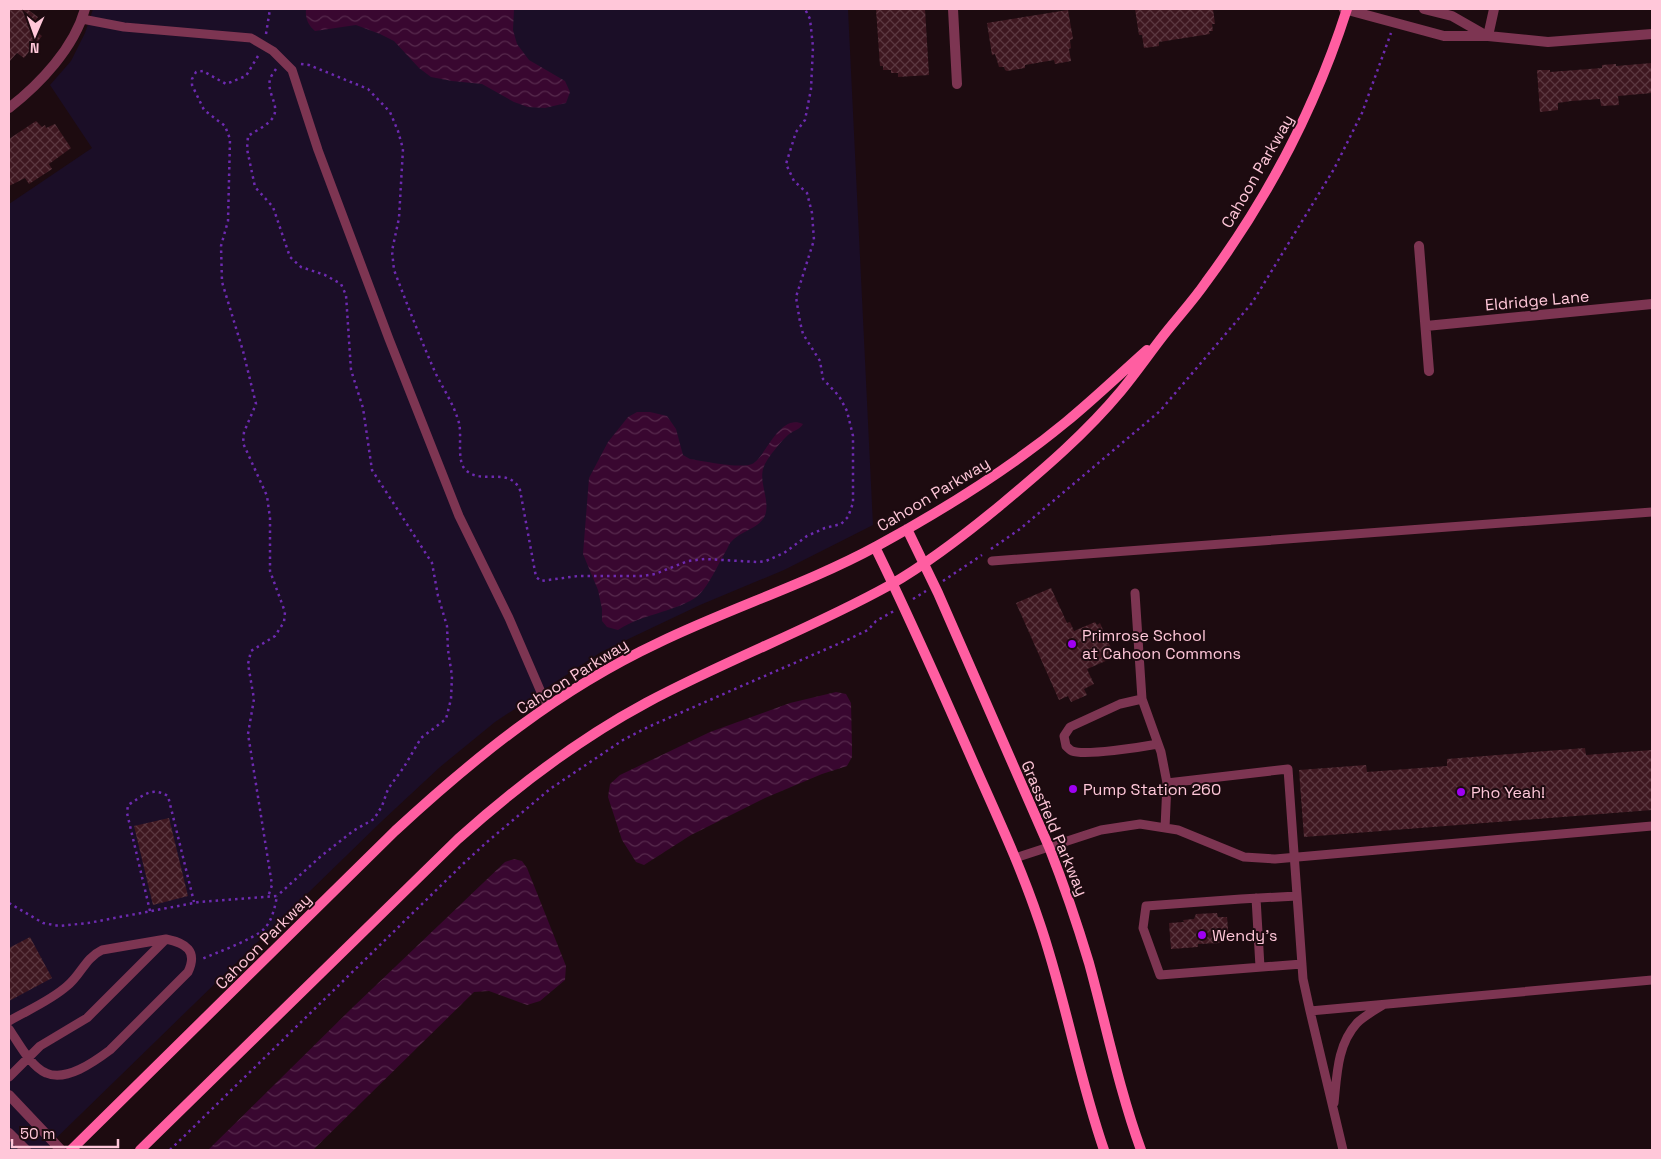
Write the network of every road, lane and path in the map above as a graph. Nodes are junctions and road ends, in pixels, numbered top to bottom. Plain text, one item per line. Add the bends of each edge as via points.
1 (85, 9) edge
2 (270, 9) edge
3 (805, 9) edge
4 (953, 9) edge
5 (1346, 9) edge
6 (1424, 9) edge
7 (1494, 9) edge
8 (82, 20) junction
9 (1394, 22) junction
10 (1652, 34) edge
11 (1488, 36) junction
12 (264, 46) junction
13 (287, 65) junction
14 (957, 84) dead end
15 (9, 108) edge
16 (1419, 246) dead end
17 (1652, 304) edge
18 (1426, 326) junction
19 (1165, 334) junction
20 (1429, 371) dead end
21 (1652, 512) edge
22 (907, 529) junction
23 (875, 547) junction
24 (992, 561) dead end
25 (924, 564) junction
26 (892, 583) junction
27 (934, 586) junction
28 (1135, 593) dead end
29 (903, 605) junction
30 (1142, 699) junction
31 (547, 706) junction
32 (1158, 744) junction
33 (1167, 783) junction
34 (1652, 826) edge
35 (1165, 828) junction
36 (1049, 847) junction
37 (1294, 857) junction
38 (1015, 858) junction
39 (277, 896) junction
40 (1297, 896) junction
41 (268, 897) junction
42 (1256, 898) junction
43 (194, 902) junction
44 (9, 903) edge
45 (150, 911) junction
46 (166, 939) junction
47 (192, 964) junction
48 (1302, 964) junction
49 (1260, 967) junction
50 (1652, 980) edge
51 (1383, 1004) junction
52 (1310, 1011) junction
53 (9, 1020) edge
54 (9, 1029) edge
55 (28, 1058) junction
56 (9, 1077) edge
57 (9, 1095) edge
58 (1333, 1110) junction
59 (9, 1132) edge
60 (26, 1150) edge
61 (61, 1150) edge
62 (71, 1150) edge
63 (140, 1150) edge
64 (170, 1150) edge
65 (1104, 1150) edge
66 (1141, 1150) edge
67 (1343, 1150) edge

1 - 8 street
2 - 12 path
3 - 13 path via 810,18 813,47 811,89 805,120 796,132 786,164 794,181 807,194 814,240 796,297 803,334 820,361 823,379 839,396 847,411 852,436 853,503 848,517 841,524 807,536 784,553 766,561 705,558 643,576 578,576 541,581 536,577 517,482 506,477 471,474 464,468 455,409 436,373 394,270 392,251 399,218 403,149 390,112 368,89 310,65
4 - 14 street
5 - 9 street
5 - 19 street, Cahoon Parkway via 1322,80 1288,154 1208,280
6 - 11 street via 1452,16
7 - 11 street
8 - 12 lane via 124,27 251,38
8 - 15 street via 48,72
9 - 11 street via 1444,36
9 - 27 path via 1362,113 1334,169 1252,303 1160,411 1020,529
10 - 11 street via 1548,42
12 - 13 lane
12 - 41 path via 246,76 226,84 203,71 196,72 192,85 204,110 225,126 230,140 228,221 221,246 222,282 256,404 244,432 243,443 267,496 270,571 285,612 284,622 275,636 251,652 248,664 254,699 248,734 272,885
13 - 31 lane via 292,70 318,150 459,516
13 - 39 path via 277,68 270,79 270,91 276,105 274,115 269,123 248,136 247,149 255,187 273,207 290,257 301,268 341,284 346,295 351,370 365,418 372,470 432,563 447,626 451,699 446,719 421,738 388,788 374,819 346,836
16 - 18 street
17 - 18 street, Eldridge Lane
18 - 20 street
19 - 22 street, Cahoon Parkway via 1066,423 1029,451
19 - 25 street, Cahoon Parkway via 1120,392 1063,451 975,526
21 - 24 lane
22 - 23 street, Cahoon Parkway
22 - 25 street, Grassfield Parkway
23 - 26 street
23 - 31 street, Cahoon Parkway via 658,643
25 - 26 street, Cahoon Parkway
25 - 27 street, Grassfield Parkway
26 - 29 street
26 - 63 street, Cahoon Parkway via 646,704 580,743 530,778 458,839
27 - 29 path
27 - 36 street, Grassfield Parkway
28 - 30 lane
29 - 38 street
29 - 64 path via 876,621 868,630 648,727 550,789 464,863
30 - 32 lane
30 - 32 lane via 1120,704 1070,727 1064,736 1066,746 1072,751 1087,752
31 - 62 street, Cahoon Parkway via 498,741 395,831
32 - 33 lane
33 - 35 lane
33 - 37 lane via 1288,769
34 - 37 lane
35 - 36 lane via 1140,824 1101,830
35 - 37 lane via 1178,830 1244,857
36 - 38 lane
36 - 66 street, Grassfield Parkway via 1080,933 1124,1100
37 - 40 lane
38 - 65 street via 1040,922
39 - 41 path
39 - 47 path via 264,929
40 - 42 lane
40 - 48 lane
41 - 43 path
42 - 49 lane
42 - 49 lane via 1146,906 1143,928 1160,976
43 - 45 path
43 - 45 path via 168,796 153,791 128,805 127,813
44 - 45 path via 43,923 59,926
46 - 47 lane via 187,947
46 - 53 lane via 92,954 65,988
46 - 55 lane via 87,1018 40,1046
47 - 55 lane via 188,972 110,1050 96,1060 63,1075 44,1073
48 - 49 lane
48 - 52 lane
50 - 51 lane
51 - 52 lane
51 - 58 lane via 1358,1022 1343,1043
52 - 58 lane
54 - 55 lane
55 - 56 lane
57 - 61 street
58 - 67 lane
59 - 60 street

